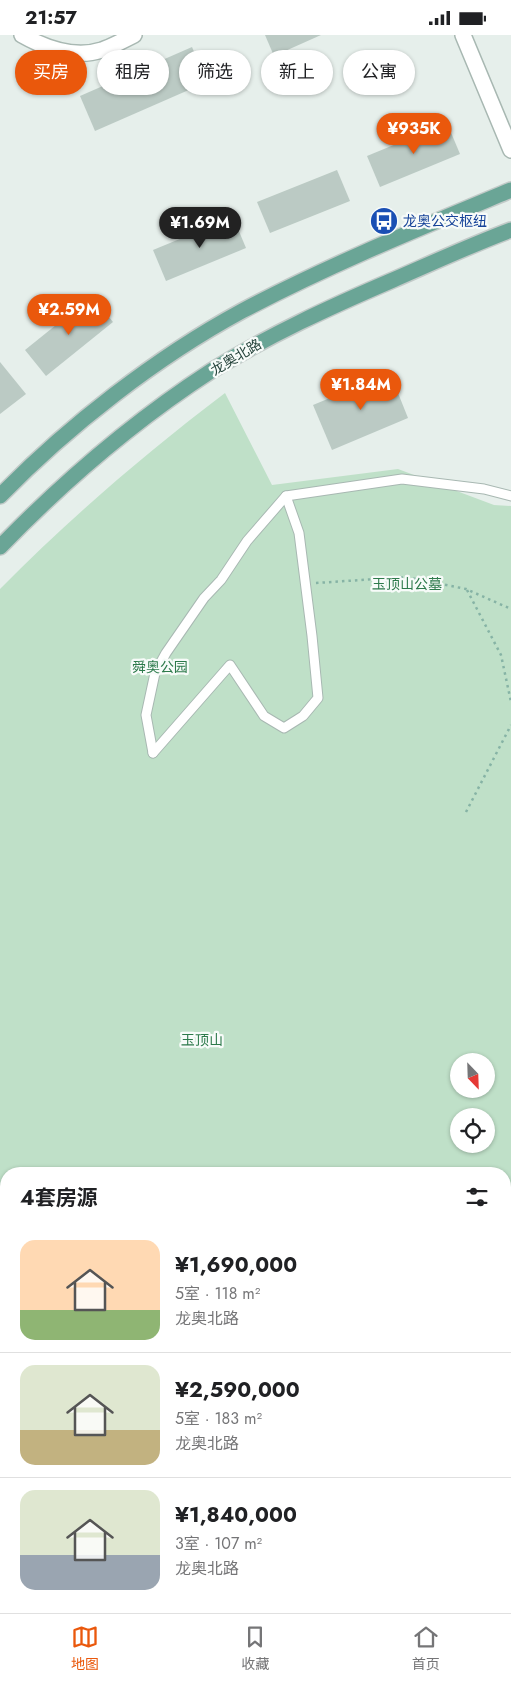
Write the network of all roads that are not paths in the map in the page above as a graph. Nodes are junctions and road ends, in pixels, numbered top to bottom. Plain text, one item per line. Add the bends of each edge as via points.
1 (22, 35) edge
2 (134, 35) edge
3 (463, 35) edge
4 (511, 151) edge
5 (511, 190) edge
6 (511, 230) edge
7 (0, 496) edge
8 (286, 496) junction
9 (511, 496) edge
10 (0, 547) edge

1 - 2 street via 41,45 73,53 101,50
3 - 4 street
5 - 7 main road via 308,278 211,330 120,392 44,453
6 - 10 main road, 龙奥北路 via 315,314 212,371 120,437
8 - 8 lane via 204,598 155,673 146,715 153,753 230,665 264,716 284,728 303,716 318,698 299,533
8 - 9 lane via 402,479 484,489

